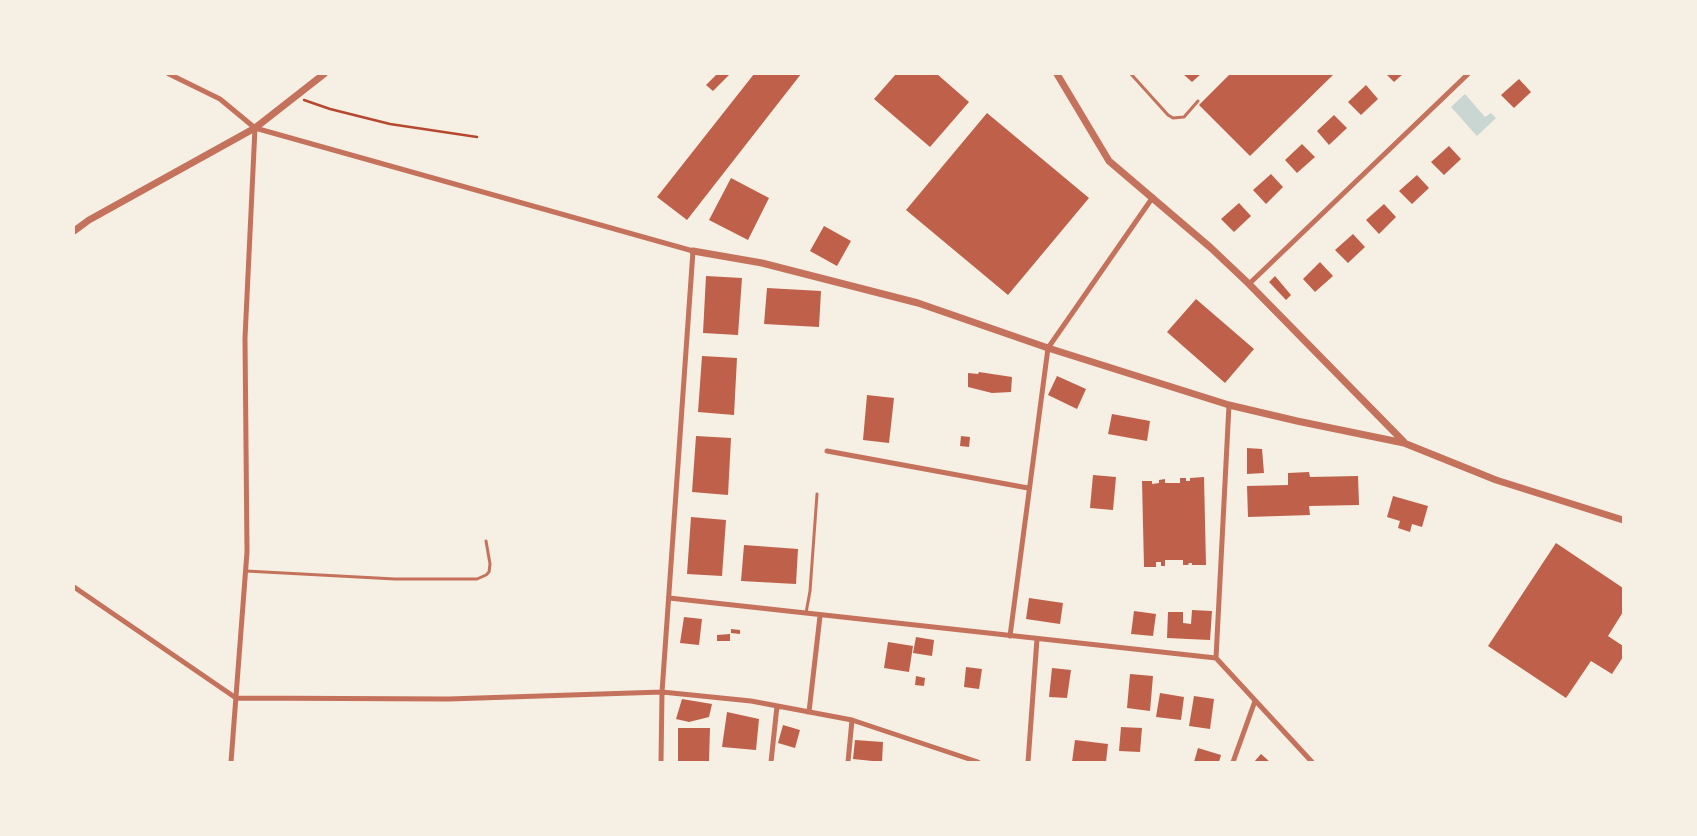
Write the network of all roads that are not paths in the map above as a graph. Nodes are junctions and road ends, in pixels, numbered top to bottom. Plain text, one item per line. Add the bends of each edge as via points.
1 (169, 74) edge
2 (324, 74) edge
3 (1057, 74) edge
4 (1131, 74) edge
5 (1468, 74) edge
6 (1198, 101) dead end
7 (254, 128) junction
8 (1152, 197) junction
9 (74, 231) edge
10 (693, 251) junction
11 (1249, 284) junction
12 (1048, 348) junction
13 (1229, 405) junction
14 (1404, 443) junction
15 (827, 452) dead end
16 (1028, 488) junction
17 (817, 494) dead end
18 (1623, 520) edge
19 (486, 541) dead end
20 (245, 571) junction
21 (74, 587) edge
22 (669, 598) junction
23 (806, 614) junction
24 (820, 616) junction
25 (1010, 636) junction
26 (1037, 639) junction
27 (1216, 658) junction
28 (662, 692) junction
29 (236, 698) junction
30 (1255, 701) junction
31 (777, 706) junction
32 (852, 720) junction
33 (953, 754) junction
34 (231, 762) edge
35 (661, 762) edge
36 (771, 762) edge
37 (848, 762) edge
38 (952, 762) edge
39 (978, 762) edge
40 (1028, 762) edge
41 (1233, 762) edge
42 (1312, 762) edge

1 - 7 street via 220,100
2 - 7 street
3 - 8 street via 1109,161
4 - 6 lane via 1173,118 1184,117
5 - 11 street
7 - 9 street
7 - 10 street
7 - 20 street via 245,338
8 - 11 street
8 - 12 street
10 - 12 street via 762,263 918,303
10 - 22 street
11 - 14 street
12 - 13 street
12 - 16 street
13 - 14 street
13 - 27 street
14 - 18 street via 1496,480
15 - 16 street
16 - 25 street
17 - 23 lane
19 - 20 lane via 489,572 477,579 395,579
20 - 29 street
21 - 29 street
22 - 23 street
22 - 28 street
23 - 24 street
24 - 25 street
24 - 31 street via 810,712
25 - 26 street
26 - 27 street
26 - 40 street
27 - 30 street
28 - 29 street via 449,699
28 - 31 street via 751,700
28 - 35 street
29 - 34 street
30 - 41 street
30 - 42 street
31 - 32 street
31 - 36 street
32 - 33 street
32 - 37 street
33 - 38 street
33 - 39 street

